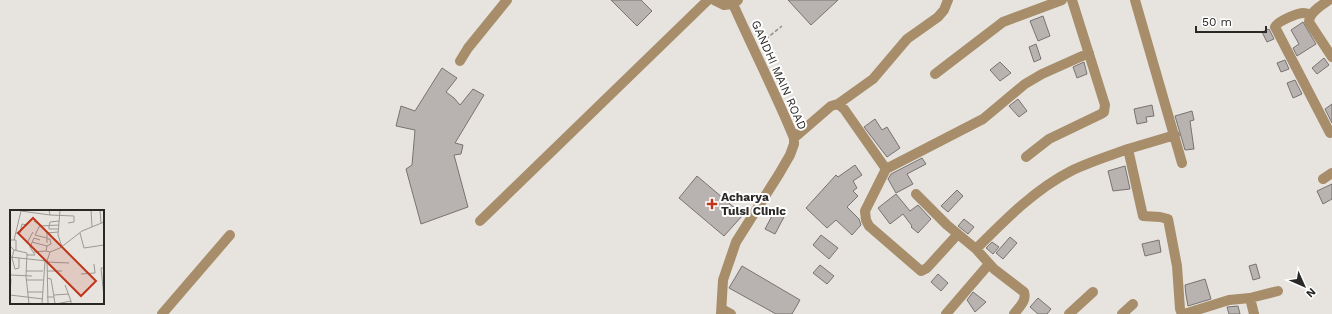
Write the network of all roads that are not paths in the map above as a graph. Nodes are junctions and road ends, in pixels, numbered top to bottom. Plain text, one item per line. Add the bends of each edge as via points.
1 (507, 0) edge
2 (708, 0) edge
3 (714, 0) edge
4 (948, 0) edge
5 (1062, 0) edge
6 (1072, 0) edge
7 (1136, 0) edge
8 (1329, 0) edge
9 (735, 2) edge
10 (1311, 15) junction
11 (1089, 53) junction
12 (1332, 58) edge
13 (460, 61) dead end
14 (936, 74) dead end
15 (838, 104) junction
16 (1330, 133) dead end
17 (1175, 135) junction
18 (794, 138) junction
19 (1128, 149) junction
20 (1026, 157) dead end
21 (1182, 163) dead end
22 (886, 169) junction
23 (916, 194) dead end
24 (480, 221) dead end
25 (230, 235) dead end
26 (957, 235) junction
27 (976, 249) junction
28 (989, 264) junction
29 (1278, 291) dead end
30 (1093, 292) dead end
31 (1250, 298) junction
32 (1133, 304) dead end
33 (724, 312) edge
34 (162, 314) edge
35 (946, 314) edge
36 (1014, 314) edge
37 (1069, 314) edge
38 (1122, 314) edge
39 (1183, 314) edge
40 (1254, 314) edge

1 - 13 street
2 - 24 street
3 - 9 street via 724,5
4 - 15 street via 938,17 907,39 872,79
5 - 14 street via 1003,22
6 - 11 street
7 - 17 street
8 - 10 street
9 - 18 street, GANDHI MAIN ROAD via 753,49
10 - 12 street via 1309,22
10 - 16 street via 1304,13 1279,22 1275,27
11 - 20 street via 1105,105 1104,112 1050,139
11 - 22 street via 1042,74 1025,84 983,119
15 - 18 street via 831,106
15 - 22 street
17 - 19 street
17 - 21 street
18 - 33 street, GANDHI MAIN ROAD via 790,154 779,174 736,242 724,280
19 - 27 street via 1089,162 1052,183 1019,207
19 - 39 street via 1143,216 1168,219 1177,266 1180,309
22 - 26 street via 865,211 869,226 920,271 926,268
23 - 26 street
25 - 34 street
26 - 27 street
27 - 28 street
28 - 35 street
28 - 36 street via 1024,292 1024,302
29 - 31 street
30 - 37 street
31 - 39 street via 1229,300
31 - 40 street
32 - 38 street

